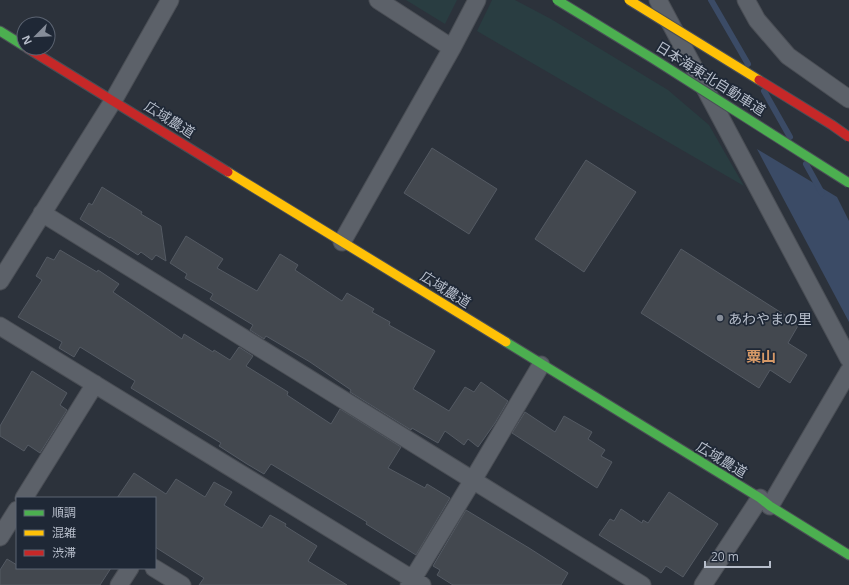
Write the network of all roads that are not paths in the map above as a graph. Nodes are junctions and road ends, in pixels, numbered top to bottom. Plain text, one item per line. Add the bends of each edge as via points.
1 (170, 0) edge
2 (378, 0) edge
3 (477, 0) edge
4 (557, 0) edge
5 (629, 0) edge
6 (658, 0) edge
7 (746, 0) edge
8 (0, 31) edge
9 (16, 41) edge
10 (452, 48) junction
11 (41, 56) edge
12 (849, 98) edge
13 (113, 101) junction
14 (849, 137) edge
15 (849, 183) edge
16 (42, 213) junction
17 (342, 242) junction
18 (0, 280) edge
19 (0, 326) edge
20 (849, 359) edge
21 (541, 365) junction
22 (849, 371) edge
23 (95, 384) junction
24 (474, 480) junction
25 (25, 497) edge
26 (765, 502) junction
27 (16, 512) edge
28 (0, 538) edge
29 (849, 554) edge
30 (129, 569) edge
31 (156, 569) edge
32 (415, 583) edge
33 (119, 585) edge
34 (182, 585) edge
35 (642, 585) edge
36 (703, 585) edge

1 - 13 street
2 - 10 street
3 - 10 street
4 - 15 main road, 日本海東北自動車道, bridge
5 - 14 main road, 日本海東北自動車道, bridge
6 - 20 street
7 - 12 street via 757,20 788,56
8 - 9 main road
10 - 17 street
11 - 13 main road, 広域農道
13 - 16 street
13 - 17 main road, 広域農道
16 - 18 street
16 - 24 street
17 - 21 main road, 広域農道
19 - 23 street
21 - 24 street
21 - 26 main road, 広域農道
22 - 26 street
23 - 25 street
23 - 32 street
24 - 32 street
24 - 35 street
26 - 29 main road, 広域農道
26 - 36 street
27 - 28 street
30 - 33 street
31 - 34 street

